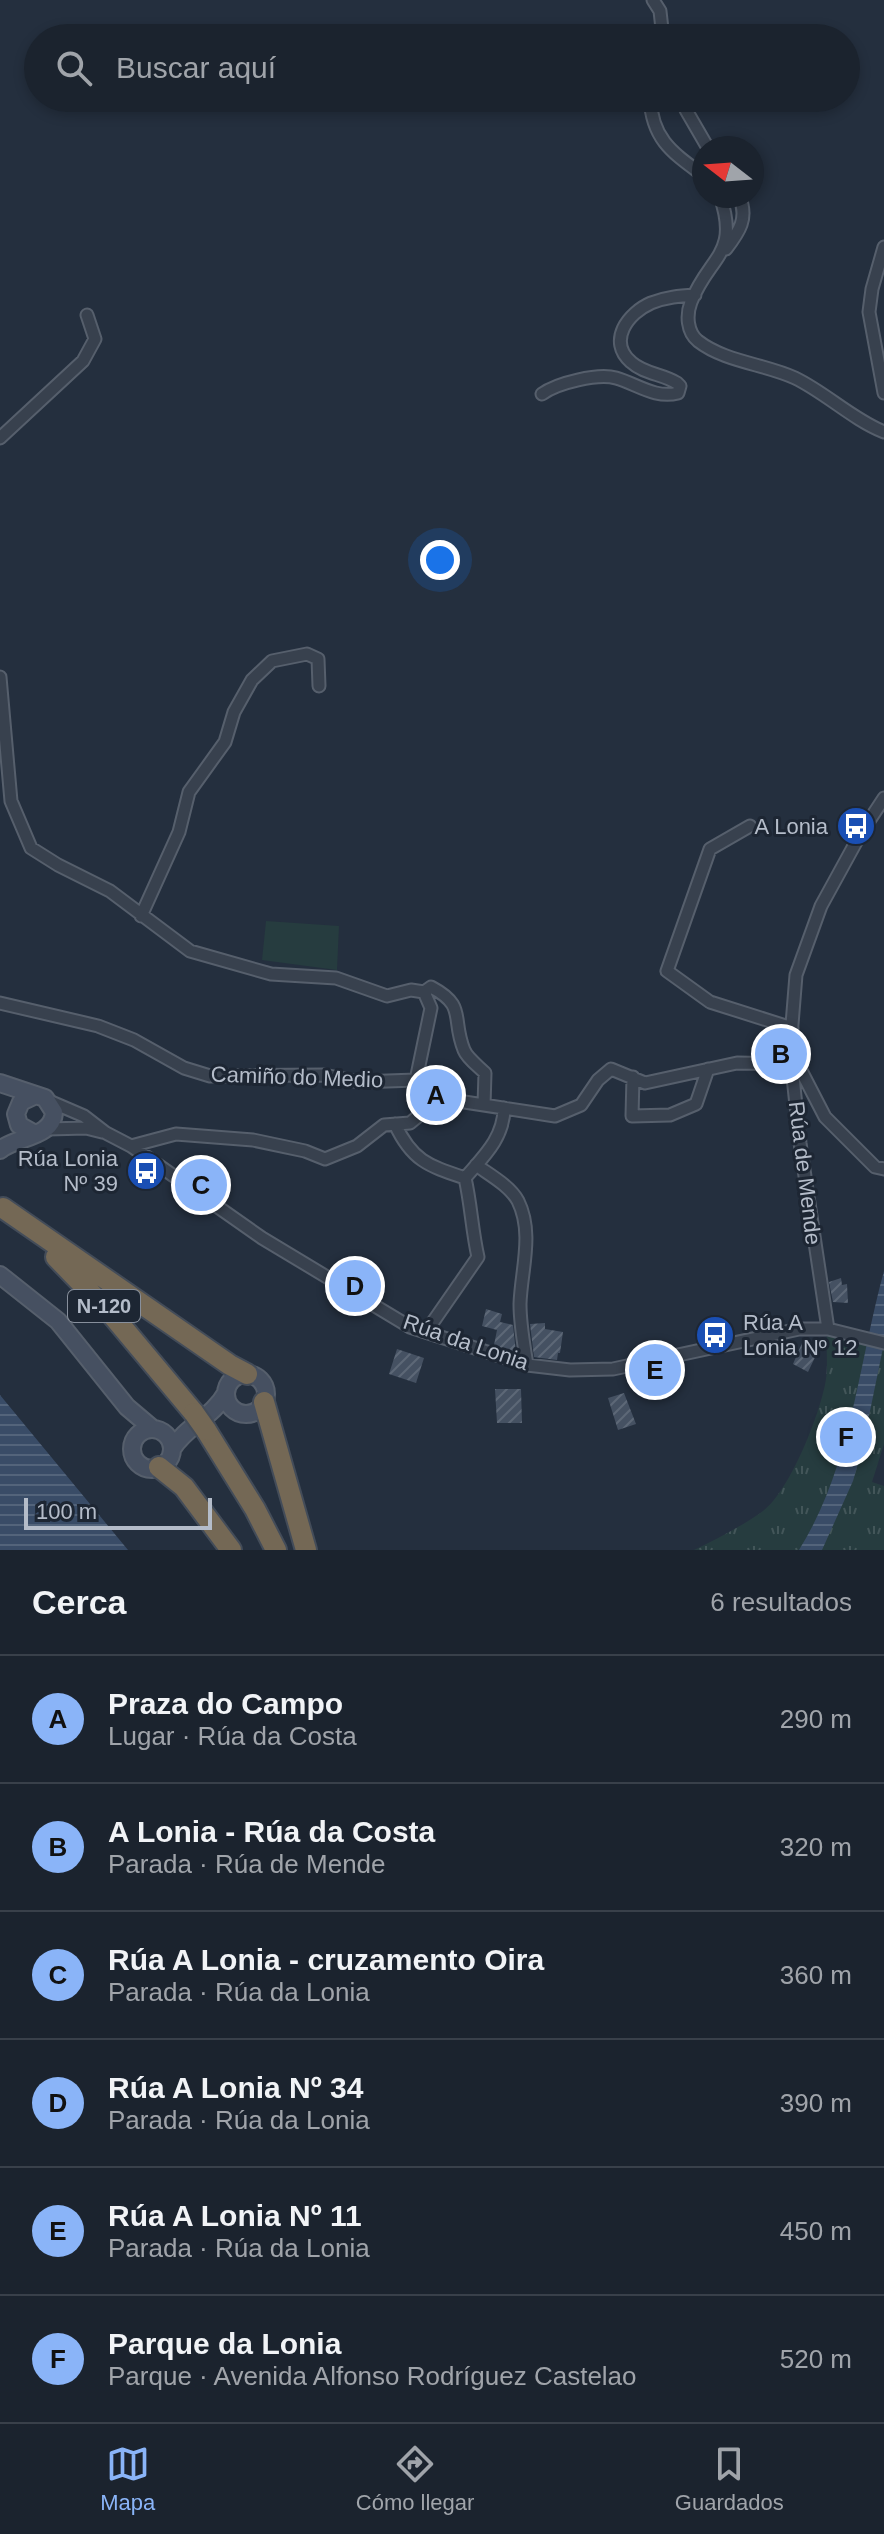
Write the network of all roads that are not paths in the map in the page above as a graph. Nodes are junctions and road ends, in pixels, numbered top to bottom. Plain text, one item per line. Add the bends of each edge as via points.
1 (653, 0) edge
2 (661, 24) edge
3 (651, 112) edge
4 (687, 112) edge
5 (701, 136) edge
6 (692, 167) edge
7 (724, 208) edge
8 (743, 208) edge
9 (884, 247) edge
10 (717, 259) junction
11 (695, 295) junction
12 (87, 315) dead end
13 (884, 393) edge
14 (542, 394) dead end
15 (884, 432) edge
16 (0, 438) edge
17 (0, 677) edge
18 (319, 686) dead end
19 (884, 798) edge
20 (750, 826) dead end
21 (141, 916) junction
22 (424, 992) junction
23 (0, 1003) edge
24 (792, 1028) junction
25 (790, 1049) junction
26 (792, 1064) junction
27 (708, 1069) junction
28 (633, 1077) junction
29 (416, 1080) junction
30 (0, 1085) edge
31 (42, 1098) junction
32 (433, 1104) junction
33 (484, 1105) junction
34 (504, 1108) junction
35 (17, 1110) junction
36 (395, 1124) junction
37 (42, 1131) junction
38 (106, 1133) junction
39 (0, 1142) edge
40 (131, 1146) junction
41 (0, 1150) edge
42 (476, 1165) junction
43 (880, 1168) edge
44 (465, 1178) junction
45 (2, 1207) edge
46 (0, 1275) edge
47 (828, 1329) junction
48 (426, 1332) junction
49 (884, 1343) edge
50 (527, 1365) junction
51 (247, 1374) junction
52 (108, 1383) junction
53 (226, 1393) junction
54 (264, 1402) junction
55 (215, 1410) junction
56 (238, 1412) junction
57 (196, 1424) junction
58 (157, 1430) junction
59 (134, 1440) junction
60 (172, 1449) junction
61 (159, 1467) junction
62 (231, 1550) edge
63 (276, 1550) edge
64 (306, 1550) edge

1 - 2 street
3 - 6 street via 659,137
4 - 5 street
7 - 10 street via 728,234
8 - 10 street via 742,228
9 - 13 street via 869,312
10 - 11 street
11 - 14 street via 650,303 621,332 627,358 672,380 680,386 678,393 650,392 611,376 586,378
11 - 15 street via 688,316 696,340 792,377
12 - 16 street via 95,339 83,361
17 - 21 street via 11,801 31,848 110,891
18 - 21 street via 318,659 307,654 272,661 252,680 225,742 189,792 179,832
19 - 24 street, Rúa de Mende via 821,906 796,975
20 - 24 street via 710,849 667,971 710,1002
21 - 22 street via 190,951 271,974 336,978 387,996
22 - 29 street via 431,1008
22 - 33 street via 431,987 456,1007 464,1053 485,1073
23 - 29 street, Camiño do Medio via 98,1026 210,1076
24 - 25 street, Rúa de Mende
25 - 26 street, Rúa de Mende
25 - 43 street via 825,1117
26 - 27 street via 737,1063
26 - 47 street, Rúa de Mende
27 - 28 street via 645,1083
27 - 28 street via 696,1104 670,1115 632,1116
28 - 34 street via 611,1069 581,1105 555,1116
29 - 32 street
30 - 31 street
30 - 35 street
31 - 35 street via 25,1098
31 - 37 street via 54,1112
31 - 38 street, Rúa da Lonia via 84,1116
32 - 33 street
32 - 36 street via 410,1123
33 - 34 street
34 - 42 street via 504,1125
35 - 37 street via 19,1125
35 - 39 street
36 - 40 street via 384,1125 357,1146 325,1159 253,1140 176,1134
36 - 44 street via 404,1143 428,1165
37 - 38 street, Rúa da Lonia via 86,1128
37 - 41 street
38 - 40 street, Rúa da Lonia
40 - 48 street, Rúa da Lonia via 262,1238
42 - 44 street
42 - 50 street via 517,1199 523,1218 527,1252 520,1322
44 - 48 street via 478,1257
45 - 51 highway
45 - 57 highway, N-120 via 113,1316
46 - 52 street via 58,1321
47 - 49 street, Rúa da Lonia
47 - 50 street, Rúa da Lonia via 799,1329 613,1369
48 - 50 street, Rúa da Lonia
51 - 53 street via 231,1381
51 - 54 street via 263,1383
52 - 58 street via 139,1419
52 - 59 street
53 - 55 street
53 - 56 street
54 - 56 street via 256,1411
54 - 64 highway
55 - 56 street
55 - 57 street
57 - 58 street
57 - 60 street
57 - 63 highway, N-120 via 255,1509
58 - 59 street via 142,1432
58 - 60 street via 169,1438
59 - 61 street via 133,1454 140,1465
60 - 61 street
61 - 62 highway via 184,1487

